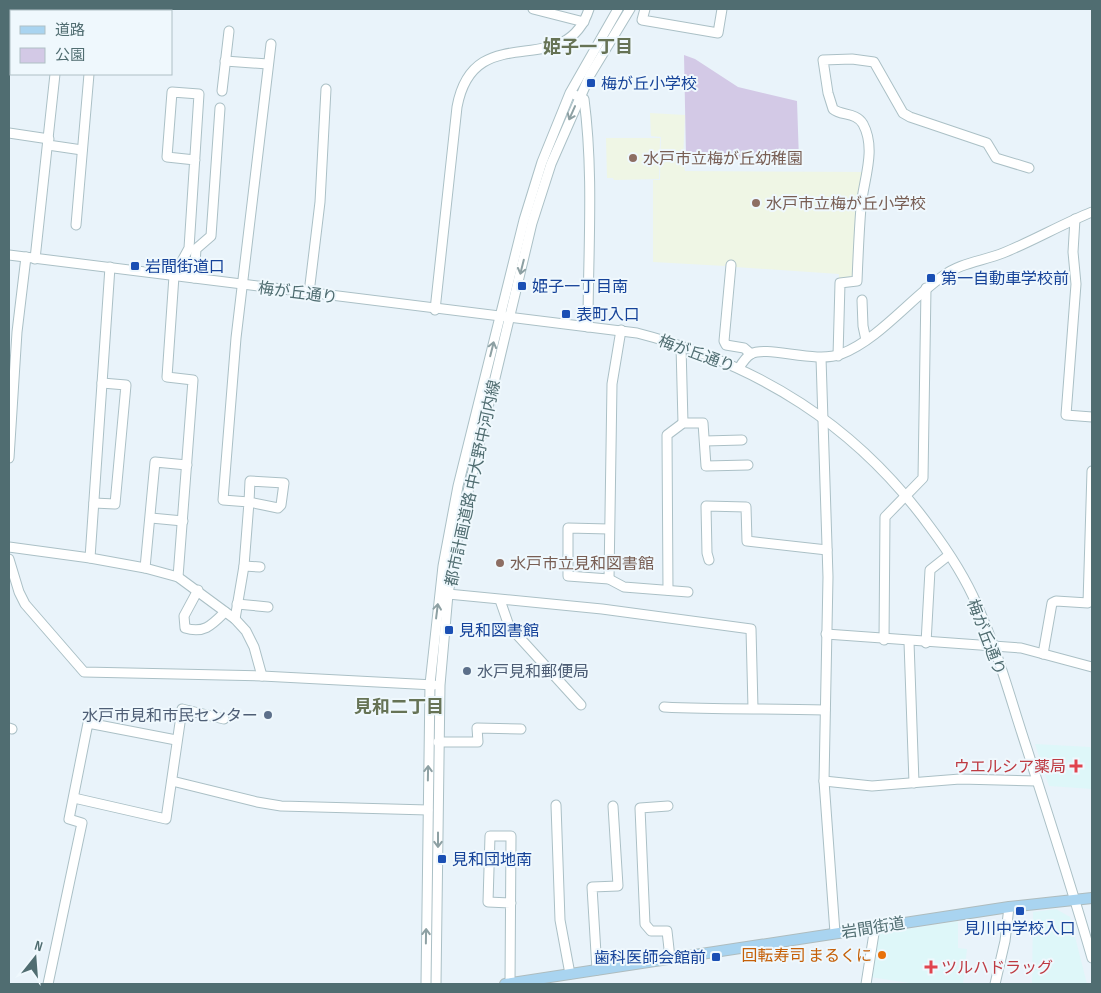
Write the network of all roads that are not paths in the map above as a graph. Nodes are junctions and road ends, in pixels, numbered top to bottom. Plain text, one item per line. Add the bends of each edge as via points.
1 (533, 9) edge
2 (590, 9) edge
3 (618, 9) edge
4 (630, 9) edge
5 (645, 9) edge
6 (722, 9) edge
7 (584, 22) junction
8 (229, 31) dead end
9 (270, 44) dead end
10 (225, 61) junction
11 (268, 64) junction
12 (55, 75) edge
13 (89, 75) edge
14 (326, 89) dead end
15 (222, 91) dead end
16 (570, 93) junction
17 (579, 97) junction
18 (220, 108) dead end
19 (9, 133) edge
20 (49, 142) junction
21 (82, 150) junction
22 (195, 160) junction
23 (1029, 168) dead end
24 (1092, 212) edge
25 (1075, 219) junction
26 (76, 225) dead end
27 (9, 255) edge
28 (30, 258) junction
29 (731, 264) dead end
30 (110, 268) junction
31 (174, 276) junction
32 (194, 278) junction
33 (242, 284) junction
34 (926, 288) junction
35 (309, 293) junction
36 (862, 300) dead end
37 (435, 310) junction
38 (505, 318) junction
39 (588, 326) junction
40 (620, 330) junction
41 (866, 340) junction
42 (681, 346) junction
43 (751, 354) junction
44 (838, 356) junction
45 (821, 358) junction
46 (738, 368) junction
47 (102, 383) junction
48 (823, 417) junction
49 (1092, 417) edge
50 (683, 423) junction
51 (742, 440) dead end
52 (705, 441) junction
53 (9, 458) edge
54 (187, 465) junction
55 (748, 465) dead end
56 (1092, 471) edge
57 (906, 496) junction
58 (249, 502) junction
59 (94, 503) junction
60 (151, 518) junction
61 (183, 521) junction
62 (609, 529) junction
63 (9, 547) edge
64 (827, 550) junction
65 (949, 555) junction
66 (90, 558) junction
67 (9, 559) edge
68 (709, 560) dead end
69 (244, 566) junction
70 (260, 567) dead end
71 (145, 568) junction
72 (178, 577) junction
73 (609, 579) junction
74 (198, 590) junction
75 (668, 590) junction
76 (688, 592) dead end
77 (448, 594) junction
78 (500, 600) junction
79 (238, 604) junction
80 (268, 607) dead end
81 (225, 612) junction
82 (235, 619) junction
83 (826, 634) junction
84 (884, 640) junction
85 (909, 642) junction
86 (926, 643) junction
87 (993, 646) junction
88 (1043, 654) junction
89 (1092, 667) edge
90 (262, 676) junction
91 (435, 685) junction
92 (581, 705) dead end
93 (664, 706) dead end
94 (753, 708) junction
95 (825, 710) junction
96 (224, 719) dead end
97 (521, 729) dead end
98 (176, 740) junction
99 (438, 742) junction
100 (172, 781) junction
101 (824, 781) junction
102 (1037, 781) junction
103 (914, 783) junction
104 (74, 798) junction
105 (556, 805) dead end
106 (613, 806) dead end
107 (668, 806) dead end
108 (428, 810) junction
109 (1092, 898) edge
110 (1075, 899) junction
111 (511, 903) junction
112 (1009, 906) junction
113 (875, 927) junction
114 (835, 933) junction
115 (670, 958) junction
116 (1092, 958) edge
117 (597, 970) junction
118 (570, 974) junction
119 (552, 981) edge
120 (48, 984) edge
121 (426, 984) edge
122 (436, 984) edge
123 (508, 984) edge
124 (866, 984) edge
125 (995, 984) edge

1 - 7 street
2 - 7 street
3 - 16 street, 都市計画道路 中大野中河内線
4 - 17 street, 都市計画道路 中大野中河内線
5 - 6 street via 642,20 718,33
7 - 37 street via 571,40 482,62 461,88 456,107
8 - 10 street
9 - 11 street
10 - 11 street
10 - 15 street
11 - 33 street
12 - 20 street
13 - 21 street
14 - 35 street via 320,202
16 - 17 street
16 - 38 street, 都市計画道路 中大野中河内線 via 533,188
17 -> 38 street, 都市計画道路 中大野中河内線 via 542,190
17 - 39 street via 584,99 588,145
18 - 32 street via 210,236 196,249
19 - 20 street
20 - 21 street
20 - 28 street
21 - 26 street
22 - 22 street via 199,94 172,92 167,158
22 - 31 street via 188,248
23 - 44 street via 996,158 987,143 903,113 874,62 822,60 833,108 858,118 863,124 869,157 861,206 857,281 840,283
24 - 25 street
25 - 34 street via 1005,252 953,269
25 - 49 street via 1073,260 1076,284 1066,414
27 - 28 street, 梅が丘通り
28 - 30 street, 梅が丘通り
28 - 53 street via 17,332
29 - 43 street via 724,341
30 - 31 street, 梅が丘通り
30 - 47 street
31 - 32 street, 梅が丘通り
31 - 54 street via 167,377 193,380
32 - 33 street, 梅が丘通り
33 - 35 street, 梅が丘通り
33 - 58 street via 223,500
34 - 41 street
34 - 57 street via 924,478
35 - 37 street, 梅が丘通り
36 - 41 street
37 - 38 street, 梅が丘通り
38 - 39 street, 梅が丘通り
38 - 77 street, 都市計画道路 中大野中河内線
91 -> 38 street, 都市計画道路 中大野中河内線 via 438,609 458,483
39 - 40 street, 梅が丘通り
40 - 42 street, 梅が丘通り
40 - 62 street via 612,384
41 - 44 street
42 - 46 street, 梅が丘通り
42 - 50 street
43 - 45 street
43 - 46 street
44 - 45 street
45 - 48 street
46 - 48 street, 梅が丘通り via 775,386
47 - 59 street
47 - 59 street via 126,385 115,504
48 - 57 street, 梅が丘通り via 877,463
48 - 64 street
50 - 52 street via 703,423
50 - 75 street via 667,435
51 - 52 street
52 - 55 street via 706,466
54 - 60 street via 155,462
54 - 61 street
56 - 88 street via 1088,603 1052,603
57 - 65 street, 梅が丘通り
57 - 84 street via 885,516
58 - 58 street via 278,508 284,501 284,483 250,481
58 - 69 street
59 - 66 street
60 - 61 street
60 - 71 street
61 - 72 street
62 - 73 street
62 - 73 street via 568,528 568,576
63 - 66 street
64 - 68 street via 747,542 746,507 706,506
64 - 83 street
65 - 86 street via 930,570
65 - 87 street, 梅が丘通り via 977,604
66 - 71 street
67 - 90 street via 25,604 84,672
69 - 70 street
69 - 79 street
71 - 72 street
72 - 74 street
73 - 75 street via 624,587
74 - 81 street
74 - 81 street via 184,616 185,628 206,630
75 - 76 street
77 - 78 street
77 - 91 street, 都市計画道路 中大野中河内線
78 - 92 street via 509,626
78 - 94 street via 602,609 751,629
79 - 80 street
79 - 82 street
81 - 82 street
82 - 90 street via 250,638
83 - 84 street
83 - 95 street
84 - 85 street
85 - 86 street
85 - 103 street
86 - 87 street
87 - 88 street
87 - 102 street, 梅が丘通り
88 - 89 street
90 - 91 street
91 - 99 street, 都市計画道路 中大野中河内線
108 -> 91 street, 都市計画道路 中大野中河内線
93 - 94 street via 729,710
94 - 95 street
95 - 101 street
96 - 98 street via 182,709
97 - 99 street via 477,728 478,742
98 - 100 street
98 - 104 street via 88,723
99 -> 122 street, 都市計画道路 中大野中河内線
100 - 104 street via 166,819
100 - 108 street via 281,806
101 - 103 street via 872,786
101 - 114 street
102 - 103 street via 960,779
102 - 110 street, 梅が丘通り
104 - 120 street via 69,819 82,823
105 - 118 street via 560,920
106 - 117 street via 618,886 592,887
107 - 115 street via 640,808 645,924 650,931 667,931
121 -> 108 street, 都市計画道路 中大野中河内線
109 - 110 main road, 岩間街道
110 - 112 main road, 岩間街道
110 - 116 street, 梅が丘通り
111 - 111 street via 512,836 490,836 488,902
111 - 123 street
112 - 113 main road, 岩間街道
112 - 125 street
113 - 114 main road, 岩間街道
113 - 124 street
114 - 115 main road, 岩間街道
115 - 117 main road, 岩間街道
117 - 118 main road, 岩間街道
118 - 119 main road, 岩間街道
119 - 123 main road, 岩間街道

